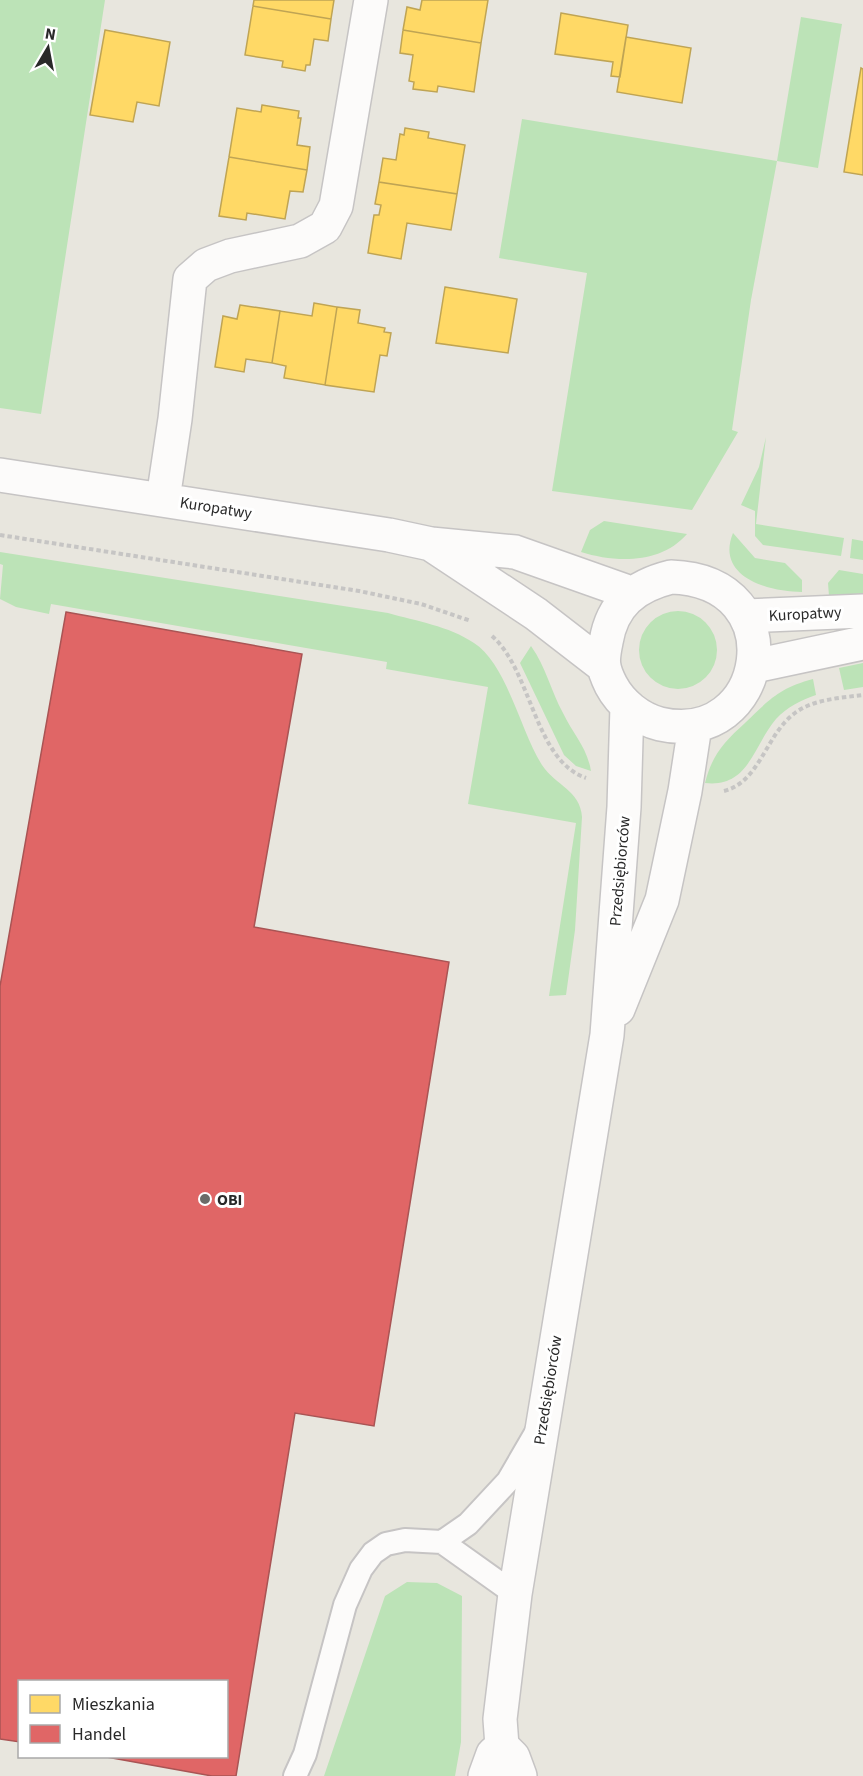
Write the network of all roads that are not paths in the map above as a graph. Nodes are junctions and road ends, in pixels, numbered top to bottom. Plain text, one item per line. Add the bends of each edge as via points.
1 (372, 0) edge
2 (0, 475) edge
3 (163, 499) junction
4 (431, 544) junction
5 (631, 593) junction
6 (863, 611) edge
7 (746, 616) junction
8 (863, 643) edge
9 (602, 665) junction
10 (754, 666) junction
11 (627, 706) junction
12 (695, 726) junction
13 (607, 1035) junction
14 (542, 1423) junction
15 (442, 1542) junction
16 (515, 1594) junction
17 (502, 1746) junction
18 (295, 1776) edge
19 (484, 1776) edge
20 (520, 1776) edge

1 - 3 street via 336,206 325,227 300,241 206,265 189,279
2 - 3 street, Kuropatwy
3 - 4 street, Kuropatwy
4 - 5 street, Kuropatwy via 515,552
4 - 9 street, Kuropatwy via 536,614
5 - 7 street via 660,579 693,578 715,585 733,598
5 - 9 street via 608,625
6 - 7 street, Kuropatwy
7 - 10 street via 754,640
8 - 10 street
9 - 11 street via 612,688
10 - 12 street via 747,686 734,704 716,718
11 - 12 street via 648,721 672,727
11 - 13 street, Przedsiębiorców via 624,807
12 - 13 street, Przedsiębiorców via 662,900
13 - 14 street, Przedsiębiorców
14 - 15 lane via 508,1481 468,1524
14 - 16 street, Przedsiębiorców
15 - 16 lane
15 - 18 lane via 405,1540 386,1544 361,1569 345,1605 305,1754
16 - 17 street, Przedsiębiorców via 500,1719
17 - 19 street via 493,1754
17 - 20 street via 513,1757

